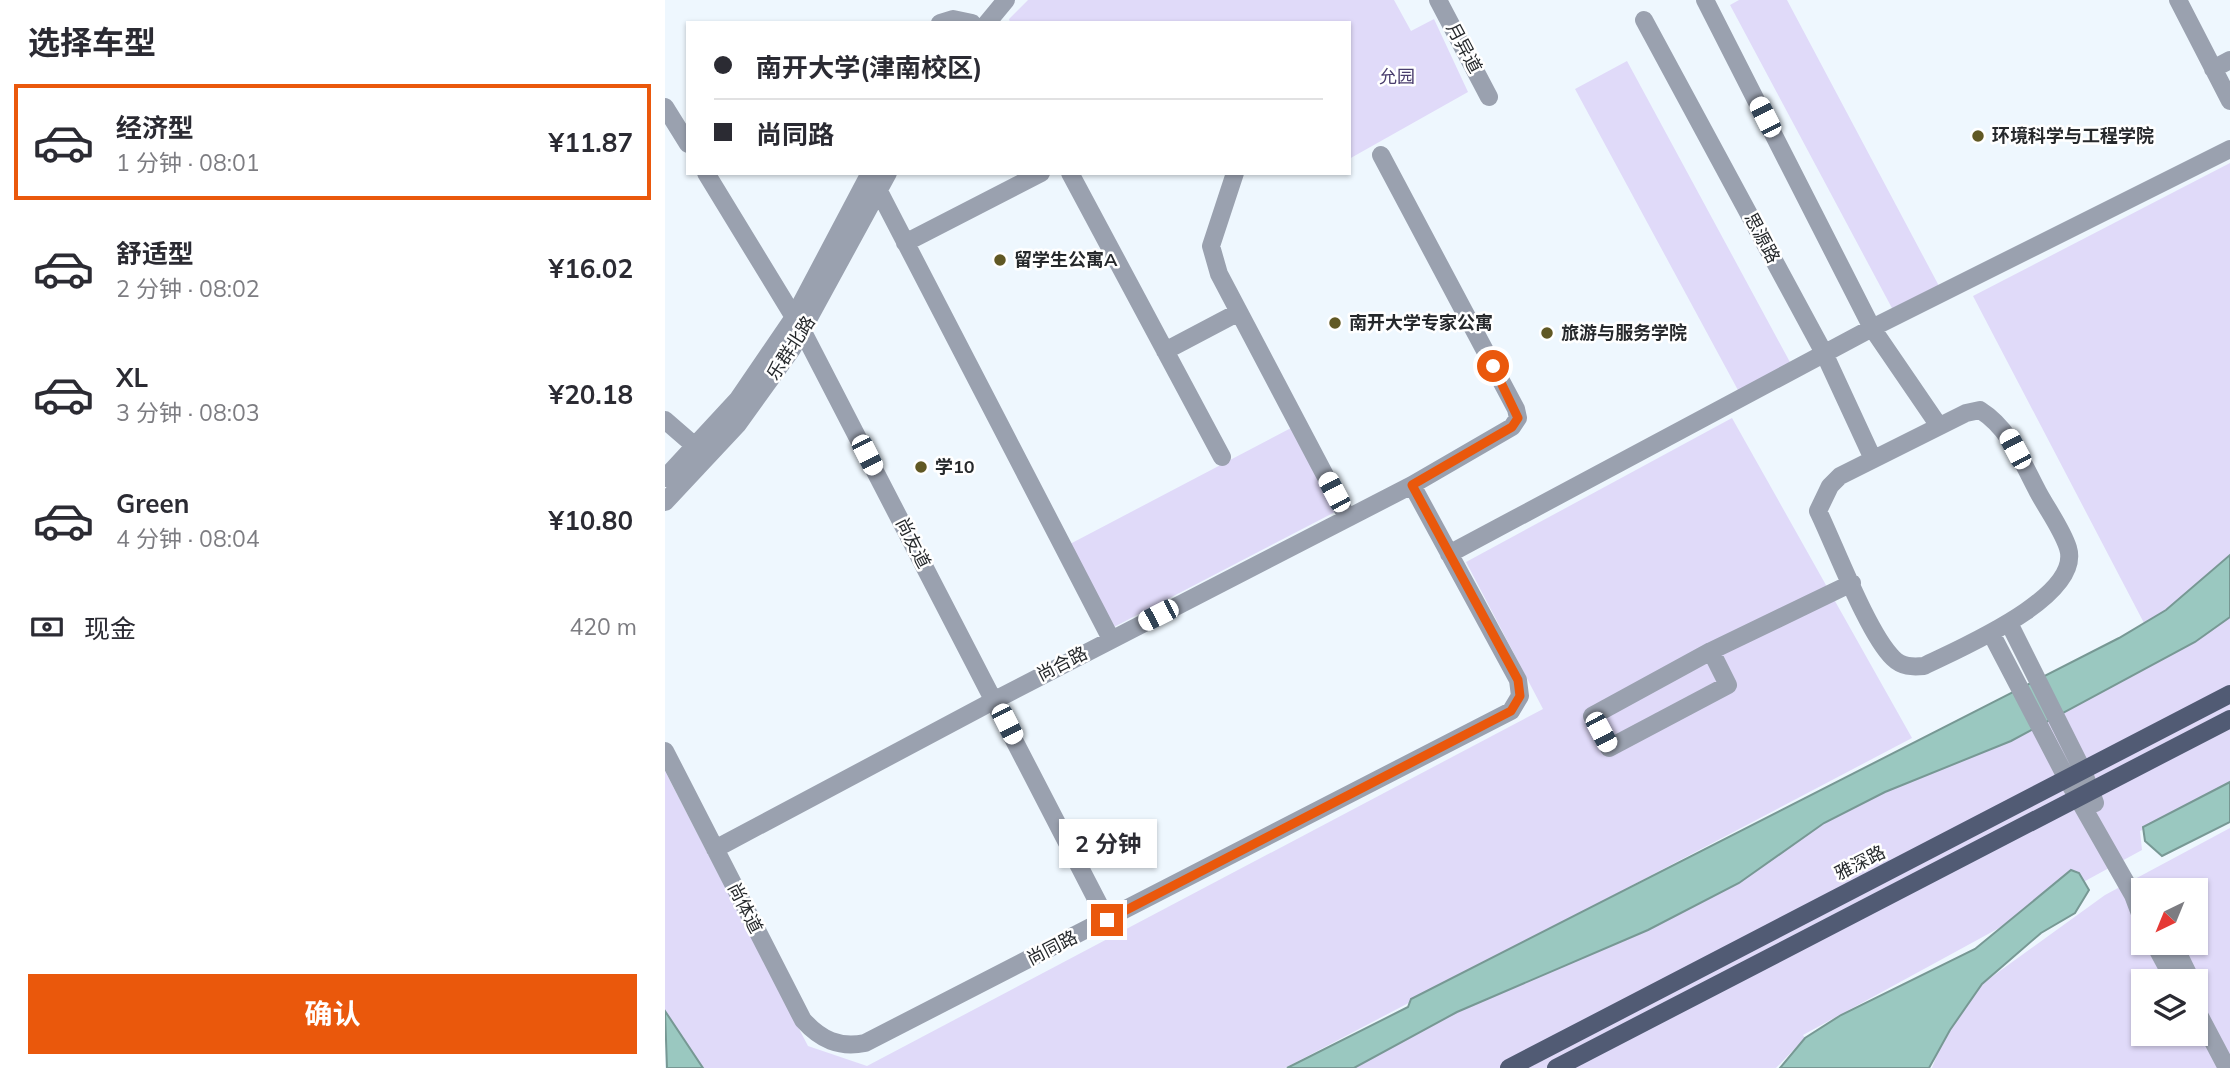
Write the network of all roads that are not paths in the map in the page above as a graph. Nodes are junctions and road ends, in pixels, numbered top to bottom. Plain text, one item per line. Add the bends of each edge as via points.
1 (1006, 0) edge
2 (1438, 0) edge
3 (1705, 0) edge
4 (2178, 0) edge
5 (1644, 20) dead end
6 (989, 21) edge
7 (2230, 60) edge
8 (2213, 69) junction
9 (1489, 97) dead end
10 (2230, 101) edge
11 (665, 107) edge
12 (686, 141) edge
13 (2230, 149) edge
14 (1381, 155) dead end
15 (707, 175) edge
16 (870, 175) edge
17 (871, 175) edge
18 (887, 175) edge
19 (1037, 175) edge
20 (1071, 175) edge
21 (1234, 175) edge
22 (879, 191) junction
23 (905, 243) junction
24 (1239, 312) junction
25 (799, 325) junction
26 (1872, 328) junction
27 (1165, 351) junction
28 (1824, 353) junction
29 (665, 420) edge
30 (1939, 426) junction
31 (701, 452) junction
32 (1222, 457) dead end
33 (1873, 459) junction
34 (665, 478) edge
35 (1412, 485) junction
36 (665, 502) edge
37 (1347, 517) junction
38 (1449, 554) junction
39 (1852, 583) junction
40 (2009, 623) junction
41 (1991, 633) junction
42 (1111, 639) junction
43 (1711, 651) junction
44 (2230, 694) edge
45 (995, 700) junction
46 (2230, 719) edge
47 (665, 751) edge
48 (2075, 775) junction
49 (2085, 796) junction
50 (715, 849) junction
51 (2134, 878) edge
52 (2131, 891) edge
53 (1107, 920) junction
54 (2208, 1032) edge
55 (845, 1047) joint
56 (1509, 1068) edge
57 (1556, 1068) edge
58 (2227, 1068) edge

1 - 6 street
2 - 9 street, 月异道
3 - 26 street
4 - 8 street
5 - 28 street, 思源路
7 - 8 street
8 - 10 street
11 - 12 street
13 - 26 street
14 - 35 street, 尚合路 via 1518,418 1512,427
15 - 25 street, 尚友道
16 - 25 street, 乐群北路
17 - 22 street
18 - 22 street, 乐群北路
19 - 23 street
20 - 27 street
21 - 24 street via 1211,246 1219,274
22 - 23 street
22 - 25 street, 乐群北路
23 - 42 street
24 - 27 street
24 - 37 street
25 - 31 street, 乐群北路 via 738,424
25 - 45 street, 尚友道
26 - 28 street
26 - 30 street
27 - 32 street
28 - 33 street, 思源路
28 - 38 street
29 - 31 street
30 - 33 street
30 - 40 street via 1980,410 1994,419 2069,550 2067,571 2059,584
31 - 34 street, 乐群北路
31 - 36 street, 乐群北路
33 - 39 street via 1840,476 1818,511
35 - 37 street, 尚合路
35 - 38 street, 尚同路
37 - 42 street, 尚合路
38 - 53 street, 尚同路 via 1518,680 1520,696 1511,711
39 - 41 street via 1875,633 1893,659 1909,667 1924,666
39 - 43 street
40 - 41 street
40 - 48 street via 2060,725
41 - 48 street via 2043,733
42 - 45 street, 尚合路
43 - 43 street via 1592,716 1609,748 1728,685
44 - 48 main road, 雅深路
45 - 50 street, 尚合路
45 - 53 street, 尚友道
46 - 49 main road
47 - 50 street, 尚体道
48 - 49 street
48 - 56 main road, 雅深路
49 - 51 street
49 - 52 street
49 - 57 main road
50 - 55 street, 尚体道 via 803,1020 815,1034
53 - 55 street, 尚同路 via 865,1044
54 - 58 street

